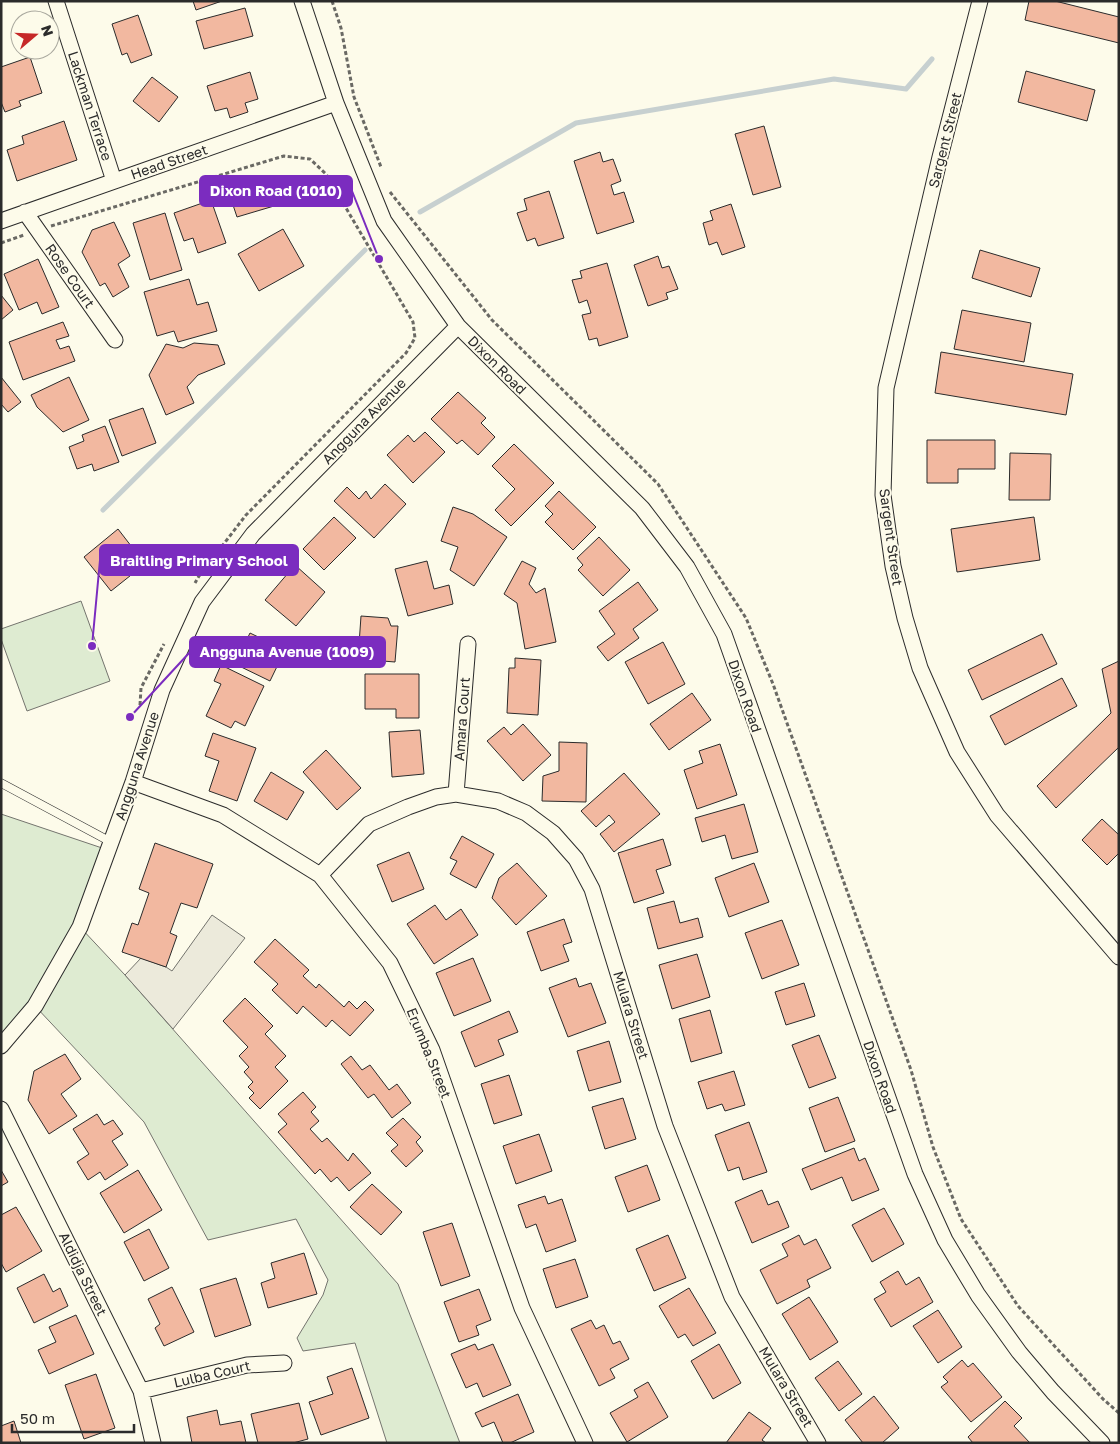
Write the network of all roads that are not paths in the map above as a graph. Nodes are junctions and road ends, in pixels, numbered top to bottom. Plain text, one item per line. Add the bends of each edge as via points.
1 (56, 1) edge
2 (302, 1) edge
3 (980, 1) edge
4 (336, 103) junction
5 (114, 181) junction
6 (25, 212) junction
7 (1, 221) edge
8 (458, 326) junction
9 (115, 340) dead end
10 (468, 644) dead end
11 (133, 782) junction
12 (1, 783) edge
13 (456, 794) junction
14 (111, 842) junction
15 (320, 875) junction
16 (1119, 957) edge
17 (1, 1046) edge
18 (1, 1109) edge
19 (284, 1364) dead end
20 (142, 1391) junction
21 (153, 1443) edge
22 (585, 1443) edge
23 (818, 1443) edge
24 (1102, 1443) edge

1 - 5 street, Lackman Terrace
2 - 4 street, Dixon Road
3 - 16 street, Sargent Street via 886,388 883,495 893,566 920,668 957,752 997,815
4 - 5 street, Head Street
4 - 8 street, Dixon Road via 384,221
5 - 6 street, Head Street
6 - 7 street, Head Street
6 - 9 street, Rose Court
8 - 11 street, Angguna Avenue via 253,534 202,602 162,690
8 - 24 street, Dixon Road via 642,508 688,567 724,634 915,1174 944,1240 1019,1352
10 - 13 street, Amara Court
11 - 14 street, Angguna Avenue
11 - 15 street, Erumba Street via 223,815
12 - 14 lane
13 - 15 street, Mulara Street via 436,797 370,824
13 - 23 street, Mulara Street via 498,802 526,813 552,832 576,858 592,889 665,1126 732,1297
14 - 17 street, Angguna Avenue via 80,927 34,1006
15 - 22 street, Erumba Street via 390,963 432,1050 522,1308
18 - 20 street, Aldidja Street
19 - 20 street, Lulba Court via 247,1364
20 - 21 street, Aldidja Street

